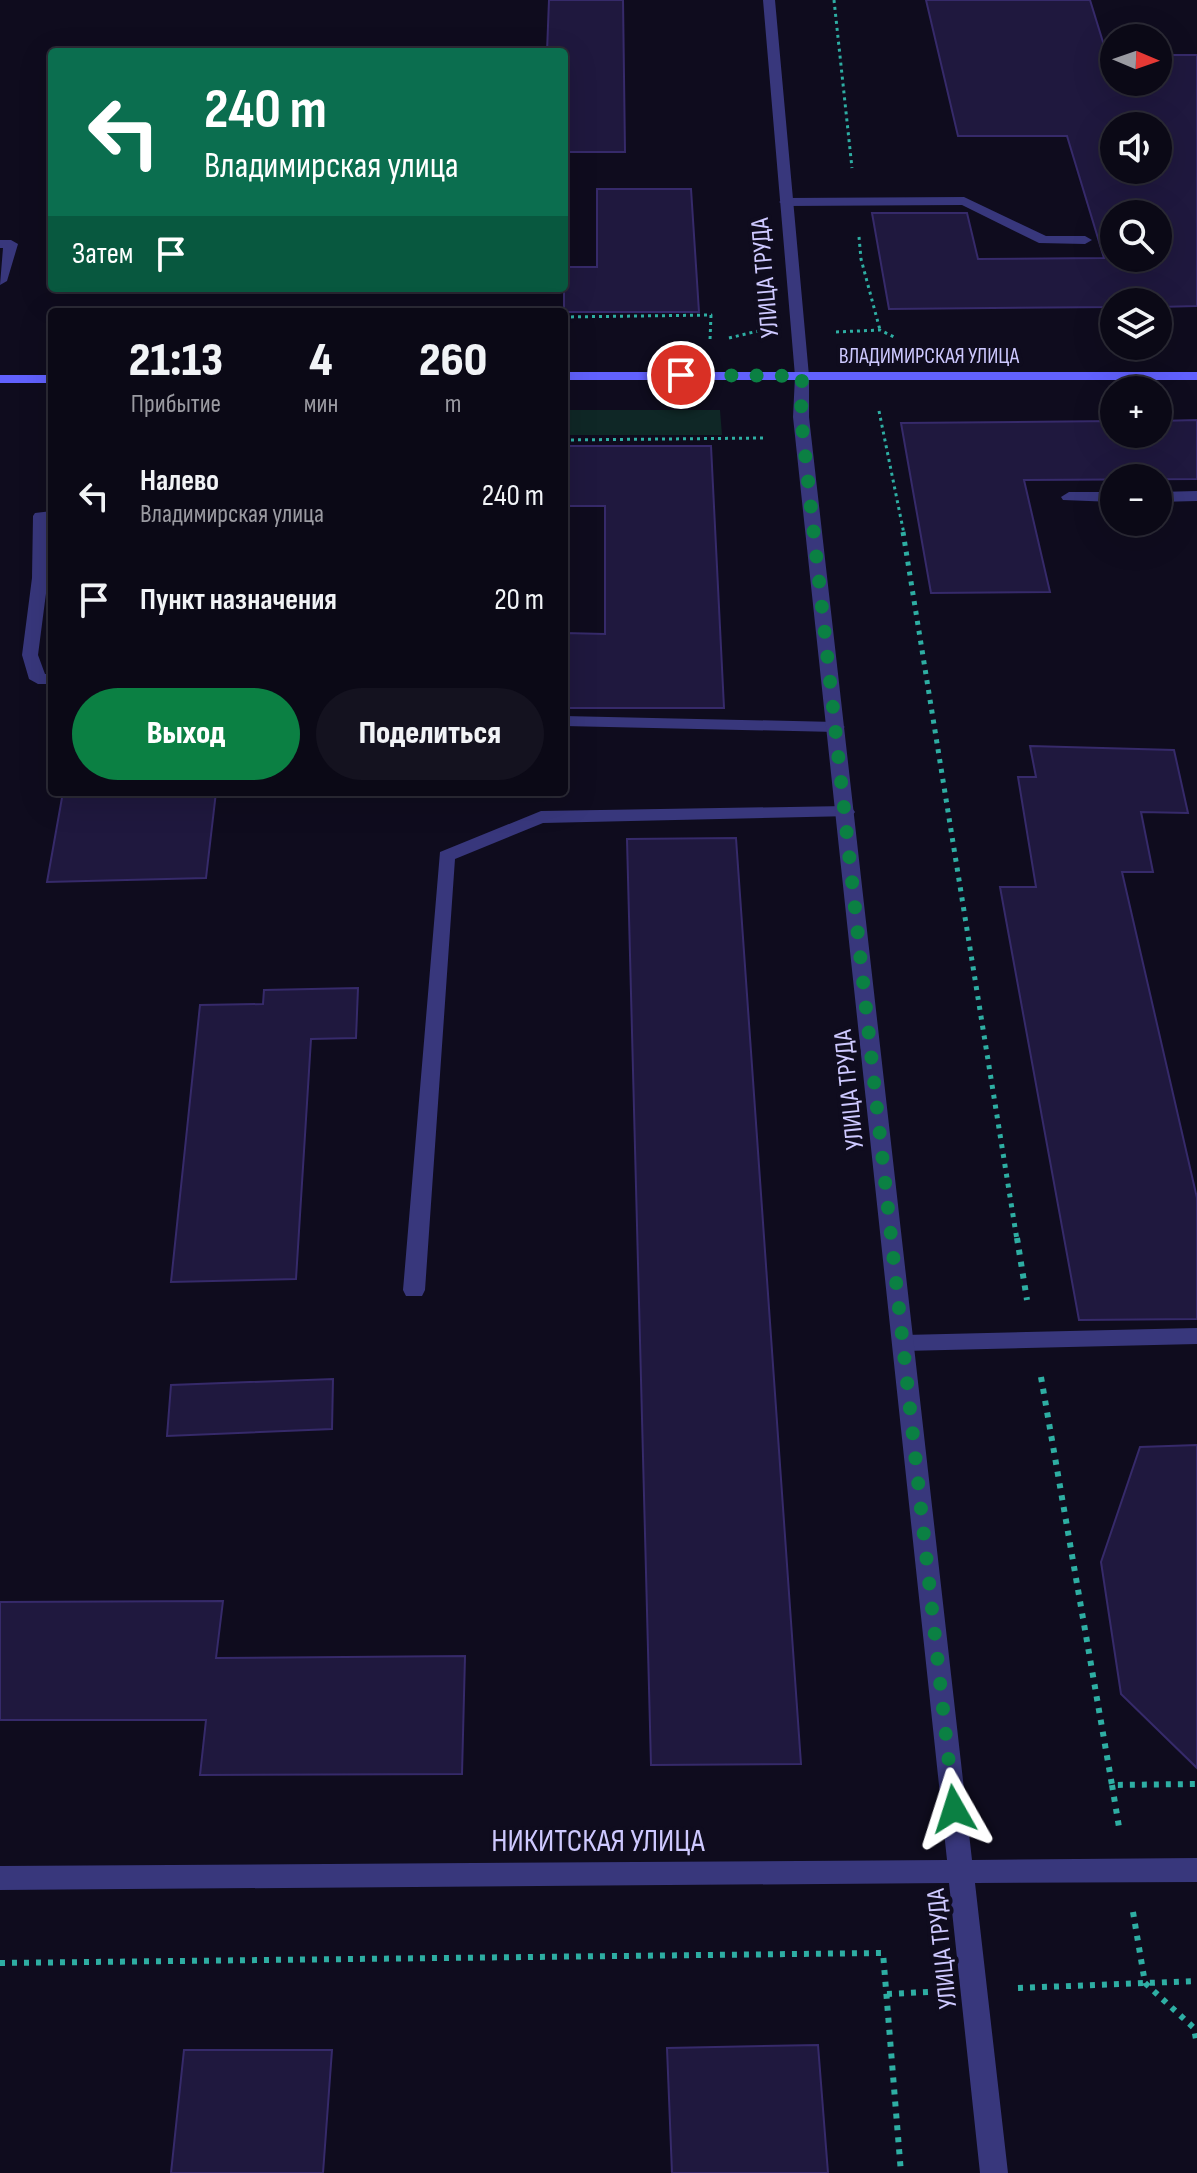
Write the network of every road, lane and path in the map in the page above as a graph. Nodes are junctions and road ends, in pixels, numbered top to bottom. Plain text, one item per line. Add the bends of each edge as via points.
1 (769, 0) edge
2 (786, 202) junction
3 (1085, 240) dead end
4 (0, 244) edge
5 (0, 281) edge
6 (568, 317) edge
7 (710, 342) dead end
8 (568, 376) edge
9 (802, 376) junction
10 (1197, 376) edge
11 (0, 379) edge
12 (48, 379) edge
13 (878, 404) dead end
14 (766, 438) dead end
15 (568, 440) edge
16 (1197, 496) edge
17 (1069, 497) dead end
18 (1100, 497) edge
19 (1172, 497) edge
20 (48, 516) edge
21 (48, 679) edge
22 (568, 721) edge
23 (836, 727) junction
24 (846, 812) junction
25 (952, 829) dead end
26 (414, 1290) dead end
27 (1197, 1336) edge
28 (904, 1343) junction
29 (1197, 1870) edge
30 (960, 1872) junction
31 (0, 1878) edge
32 (0, 1963) edge
33 (1197, 1981) edge
34 (1145, 1983) junction
35 (973, 1990) junction
36 (887, 1994) junction
37 (1197, 2045) edge
38 (901, 2173) edge
39 (994, 2173) edge

1 - 2 street, УЛИЦА ТРУДА
2 - 3 street via 964,201 1044,240
2 - 9 street, УЛИЦА ТРУДА
4 - 5 street via 11,244
6 - 7 path via 711,315
8 - 9 main road, ВЛАДИМИРСКАЯ УЛИЦА
9 - 10 main road, ВЛАДИМИРСКАЯ УЛИЦА
9 - 23 street, УЛИЦА ТРУДА via 801,417
11 - 12 main road
13 - 25 path
14 - 15 path
16 - 19 street
17 - 18 street
20 - 21 street via 41,516 30,655 38,679
22 - 23 street
23 - 24 street, УЛИЦА ТРУДА
24 - 26 street via 541,817 446,856
24 - 28 street, УЛИЦА ТРУДА
27 - 28 street
28 - 30 street, УЛИЦА ТРУДА
29 - 30 street, НИКИТСКАЯ УЛИЦА
30 - 31 street, НИКИТСКАЯ УЛИЦА
30 - 35 street, УЛИЦА ТРУДА
32 - 36 path via 883,1953
33 - 34 path
34 - 35 path
34 - 37 path via 1194,2028
35 - 36 path
35 - 39 street, УЛИЦА ТРУДА
36 - 38 path

